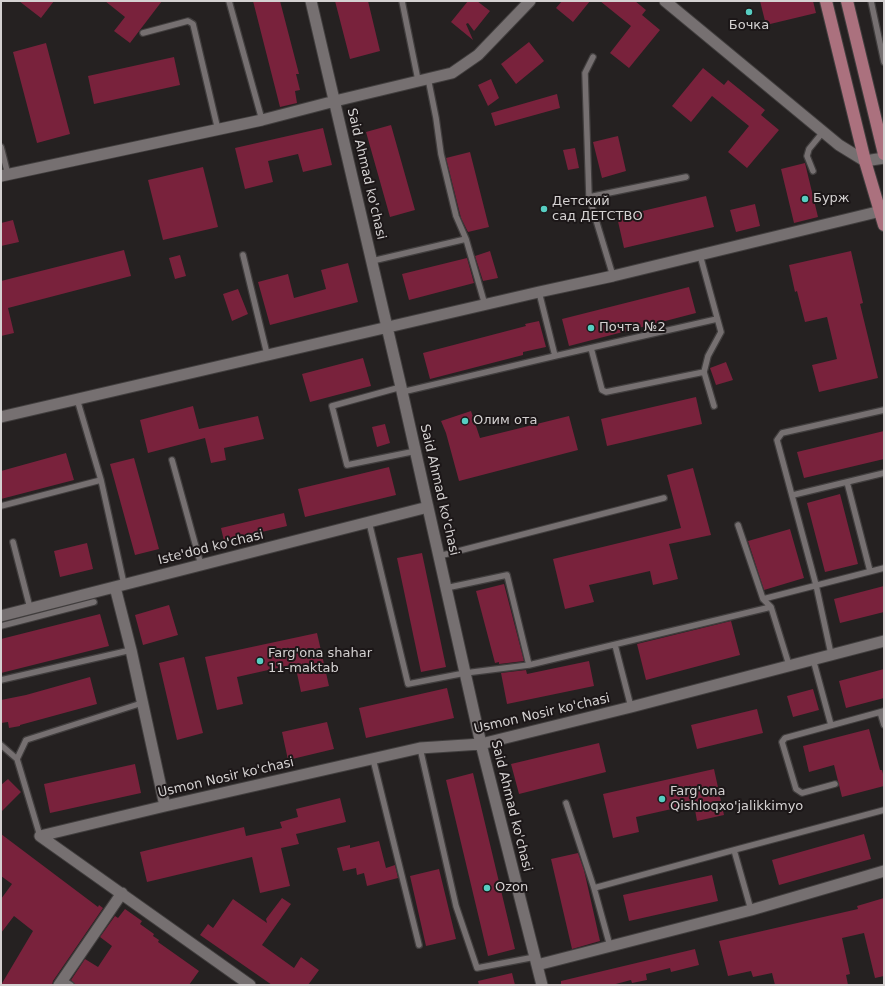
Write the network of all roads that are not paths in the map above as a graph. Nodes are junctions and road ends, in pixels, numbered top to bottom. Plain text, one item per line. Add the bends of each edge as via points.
1 (229, 1) edge
2 (311, 1) edge
3 (402, 1) edge
4 (530, 1) edge
5 (665, 1) edge
6 (826, 1) edge
7 (847, 1) edge
8 (871, 1) edge
9 (143, 33) dead end
10 (593, 57) dead end
11 (884, 62) edge
12 (423, 79) junction
13 (334, 100) junction
14 (262, 120) junction
15 (218, 130) junction
16 (823, 132) junction
17 (1, 147) edge
18 (884, 154) edge
19 (884, 158) edge
20 (865, 161) junction
21 (813, 171) dead end
22 (5, 175) edge
23 (686, 177) dead end
24 (589, 197) junction
25 (882, 212) edge
26 (884, 225) edge
27 (466, 239) junction
28 (243, 255) dead end
29 (700, 255) junction
30 (372, 261) junction
31 (613, 276) junction
32 (539, 292) junction
33 (484, 305) junction
34 (717, 319) junction
35 (387, 327) junction
36 (591, 348) junction
37 (267, 354) junction
38 (555, 356) junction
39 (704, 372) junction
40 (402, 390) junction
41 (77, 398) junction
42 (714, 406) dead end
43 (884, 410) edge
44 (1, 416) edge
45 (416, 451) junction
46 (172, 460) dead end
47 (884, 473) edge
48 (101, 480) junction
49 (847, 482) junction
50 (793, 495) junction
51 (664, 498) dead end
52 (1, 506) edge
53 (428, 507) junction
54 (369, 522) junction
55 (738, 525) dead end
56 (13, 542) dead end
57 (439, 556) junction
58 (201, 565) junction
59 (884, 568) edge
60 (870, 572) junction
61 (816, 585) junction
62 (119, 586) junction
63 (446, 588) junction
64 (763, 600) junction
65 (94, 602) dead end
66 (771, 607) junction
67 (30, 608) junction
68 (1, 616) edge
69 (1, 626) edge
70 (884, 641) edge
71 (615, 645) junction
72 (131, 650) junction
73 (831, 654) junction
74 (812, 659) junction
75 (528, 665) junction
76 (789, 665) junction
77 (465, 672) junction
78 (1, 680) edge
79 (142, 703) junction
80 (631, 707) junction
81 (882, 712) edge
82 (884, 724) edge
83 (831, 725) junction
84 (481, 744) junction
85 (1, 746) edge
86 (420, 748) junction
87 (18, 759) junction
88 (373, 759) junction
89 (835, 784) dead end
90 (566, 803) dead end
91 (165, 806) junction
92 (884, 810) edge
93 (40, 836) junction
94 (734, 850) junction
95 (884, 871) edge
96 (594, 888) junction
97 (122, 893) junction
98 (752, 910) junction
99 (418, 945) dead end
100 (610, 946) junction
101 (536, 961) junction
102 (64, 983) edge
103 (250, 985) edge
104 (542, 985) edge

1 - 14 lane
2 - 13 street, Said Ahmad ko'chasi
3 - 12 lane
4 - 12 street via 478,55 452,73
5 - 16 street
6 - 20 main road
7 - 18 main road
8 - 11 lane
9 - 15 lane via 188,21 193,24
10 - 24 lane via 586,73
12 - 13 street
12 - 27 lane via 436,118 441,154 456,216
13 - 14 street
13 - 30 street, Said Ahmad ko'chasi
14 - 15 street
15 - 22 street
16 - 20 street
16 - 21 lane via 809,149 807,156
17 - 22 lane
19 - 20 street
20 - 25 main road
23 - 24 lane
24 - 31 lane
25 - 26 main road
25 - 29 street
27 - 30 lane
27 - 33 lane
28 - 37 lane
29 - 31 street
29 - 34 lane
30 - 35 street, Said Ahmad ko'chasi
31 - 32 street
32 - 33 street
32 - 38 lane
33 - 35 street
34 - 36 lane
34 - 39 lane via 721,332 708,356
35 - 37 street
35 - 40 street, Said Ahmad ko'chasi
36 - 38 lane
36 - 39 lane via 602,390 606,392
37 - 41 street
38 - 40 lane
39 - 42 lane
40 - 45 street, Said Ahmad ko'chasi
40 - 45 lane via 332,406 347,465
41 - 44 street
41 - 48 lane
43 - 50 lane via 782,433 778,440
45 - 53 street, Said Ahmad ko'chasi
46 - 58 lane
47 - 49 lane
48 - 52 lane
48 - 62 lane
49 - 50 lane
49 - 60 lane
50 - 61 lane
51 - 57 lane
53 - 54 street, Iste'dod ko'chasi
53 - 57 street, Said Ahmad ko'chasi
54 - 58 street, Iste'dod ko'chasi
54 - 77 lane via 408,684
55 - 64 lane
56 - 67 lane
57 - 63 street, Said Ahmad ko'chasi
58 - 62 street, Iste'dod ko'chasi
59 - 60 lane
60 - 61 lane
61 - 64 lane
61 - 73 lane
62 - 67 street, Iste'dod ko'chasi
62 - 72 street
63 - 75 lane via 507,575
63 - 77 street, Said Ahmad ko'chasi
64 - 66 lane
65 - 69 lane
66 - 71 lane
66 - 76 lane
67 - 68 street, Iste'dod ko'chasi
70 - 73 street, Usmon Nosir ko'chasi
71 - 75 lane
71 - 80 lane
72 - 78 lane
72 - 79 street
73 - 74 street, Usmon Nosir ko'chasi
74 - 76 street, Usmon Nosir ko'chasi
74 - 83 lane
75 - 77 lane
76 - 80 street, Usmon Nosir ko'chasi
77 - 84 street, Said Ahmad ko'chasi
79 - 87 lane via 26,740
79 - 91 street
80 - 84 street, Usmon Nosir ko'chasi
81 - 82 lane
81 - 83 lane
83 - 89 lane via 785,738 782,742 796,789 802,792
84 - 86 street, Usmon Nosir ko'chasi
84 - 101 street, Said Ahmad ko'chasi
85 - 87 lane
86 - 88 street, Usmon Nosir ko'chasi
86 - 101 lane via 456,906 477,968
87 - 93 lane
88 - 91 street, Usmon Nosir ko'chasi
88 - 99 lane
90 - 96 lane
91 - 93 street, Usmon Nosir ko'chasi
92 - 94 lane
93 - 97 street
94 - 96 lane
94 - 98 lane
95 - 98 street
96 - 100 lane
97 - 102 street
97 - 103 street
98 - 100 street
100 - 101 street
101 - 104 street, Said Ahmad ko'chasi

